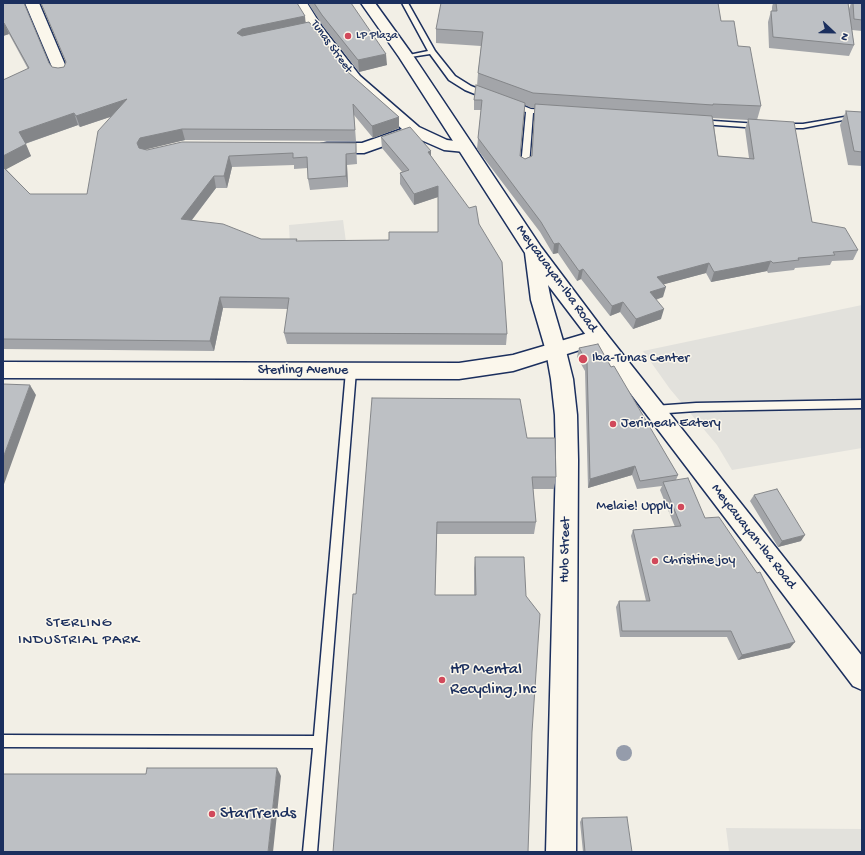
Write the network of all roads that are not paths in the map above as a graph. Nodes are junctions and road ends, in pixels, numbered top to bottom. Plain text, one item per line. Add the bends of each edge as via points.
1 (32, 3) edge
2 (300, 3) edge
3 (368, 3) edge
4 (405, 3) edge
5 (432, 52) junction
6 (406, 57) junction
7 (62, 74) edge
8 (530, 111) junction
9 (553, 113) edge
10 (862, 116) edge
11 (694, 122) edge
12 (413, 130) junction
13 (465, 146) junction
14 (309, 148) edge
15 (525, 166) edge
16 (534, 252) junction
17 (598, 337) junction
18 (556, 351) junction
19 (3, 370) edge
20 (351, 371) junction
21 (862, 404) edge
22 (654, 410) junction
23 (862, 678) edge
24 (3, 741) edge
25 (320, 742) junction
26 (310, 852) edge
27 (561, 852) edge

1 - 7 street
2 - 12 street, Tunas Street via 314,30 355,79
3 - 6 main road, Meycauayan-Iba Road
4 - 5 lane
5 - 6 lane
5 - 8 lane via 452,78 468,88
6 - 13 main road, Meycauayan-Iba Road
8 - 9 lane
8 - 15 lane
10 - 11 lane via 803,126
12 - 13 street, Tunas Street via 444,145
12 - 14 street via 364,148
13 - 16 main road, Meycauayan-Iba Road
16 - 17 main road, Meycauayan-Iba Road
16 - 18 main road, Hulo Street via 541,300
17 - 18 street, Sterling Avenue
17 - 22 main road, Meycauayan-Iba Road
18 - 20 street, Sterling Avenue via 507,364 459,371
18 - 27 main road, Hulo Street via 566,415 567,460
19 - 20 street, Sterling Avenue
20 - 25 lane
21 - 22 lane
22 - 23 main road, Meycauayan-Iba Road
24 - 25 lane
25 - 26 lane

